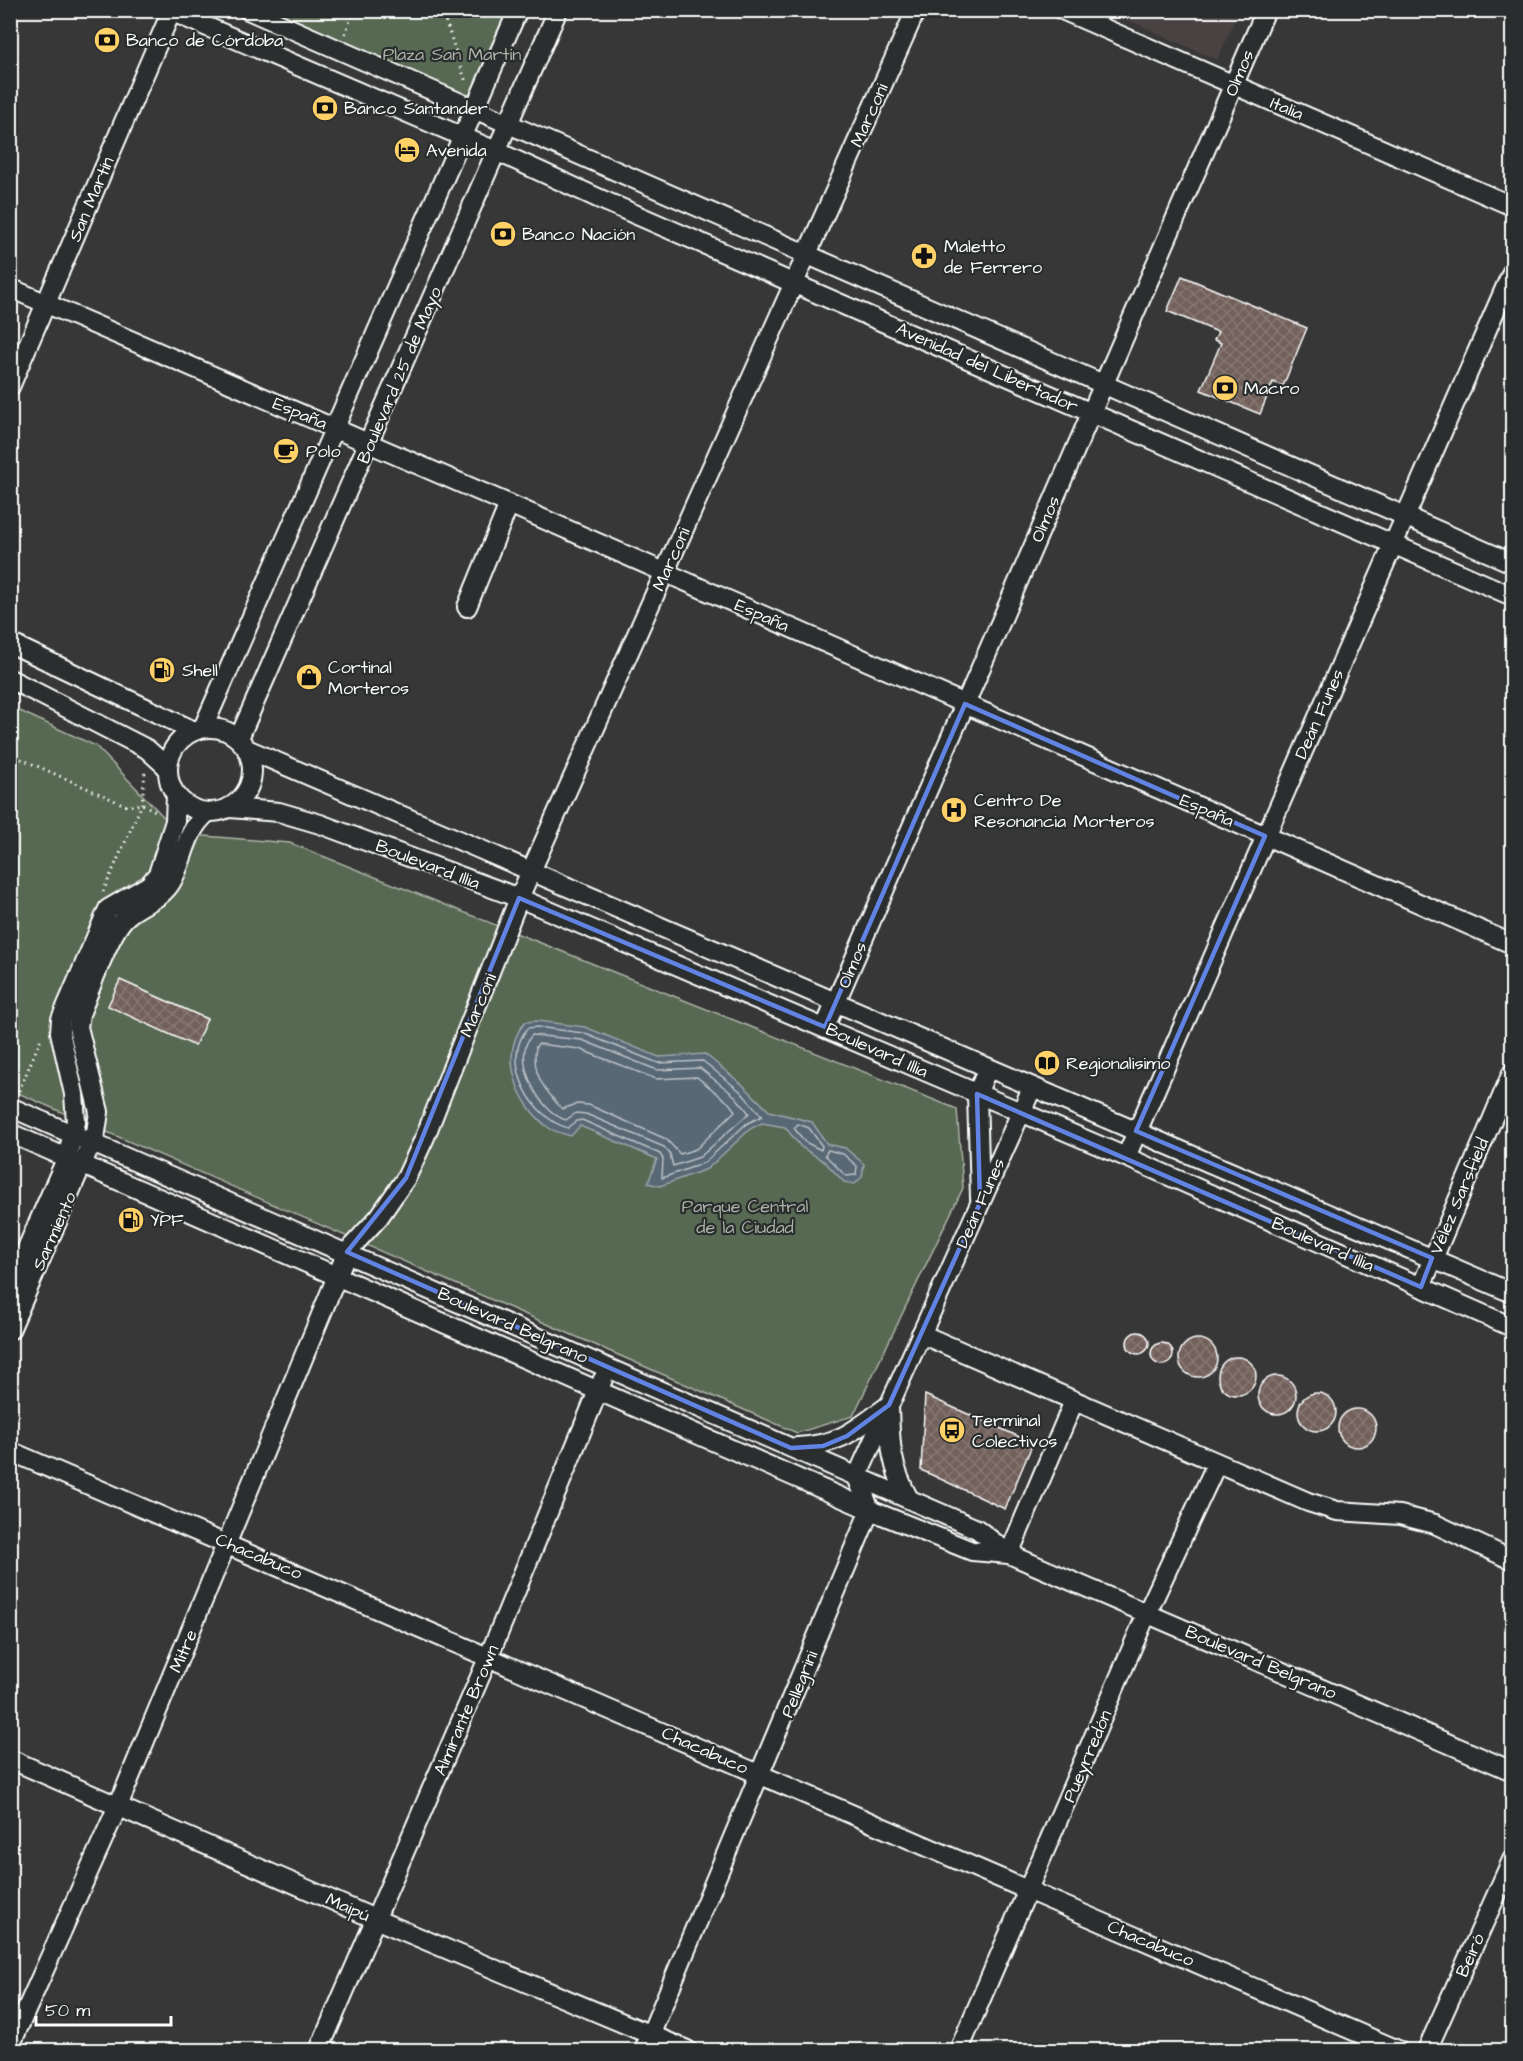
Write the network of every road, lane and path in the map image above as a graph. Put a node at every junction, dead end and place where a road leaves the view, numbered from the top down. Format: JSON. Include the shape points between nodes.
{"nodes":[{"id":1,"x":248,"y":10,"type":"edge"},
{"id":2,"x":354,"y":10,"type":"edge"},
{"id":3,"x":442,"y":10,"type":"edge"},
{"id":4,"x":518,"y":10,"type":"edge"},
{"id":5,"x":558,"y":10,"type":"edge"},
{"id":6,"x":916,"y":10,"type":"edge"},
{"id":7,"x":1062,"y":10,"type":"edge"},
{"id":8,"x":1266,"y":10,"type":"edge"},
{"id":9,"x":170,"y":11,"type":"edge"},
{"id":10,"x":338,"y":50,"type":"junction"},
{"id":11,"x":1233,"y":85,"type":"junction"},
{"id":12,"x":475,"y":110,"type":"junction"},
{"id":13,"x":508,"y":124,"type":"junction"},
{"id":14,"x":462,"y":139,"type":"junction"},
{"id":15,"x":496,"y":151,"type":"junction"},
{"id":16,"x":1512,"y":206,"type":"edge"},
{"id":17,"x":807,"y":255,"type":"junction"},
{"id":18,"x":1512,"y":272,"type":"edge"},
{"id":19,"x":794,"y":283,"type":"junction"},
{"id":20,"x":10,"y":288,"type":"edge"},
{"id":21,"x":46,"y":304,"type":"junction"},
{"id":22,"x":1104,"y":384,"type":"junction"},
{"id":23,"x":10,"y":387,"type":"edge"},
{"id":24,"x":1091,"y":413,"type":"junction"},
{"id":25,"x":336,"y":428,"type":"junction"},
{"id":26,"x":370,"y":443,"type":"junction"},
{"id":27,"x":509,"y":504,"type":"junction"},
{"id":28,"x":1406,"y":516,"type":"junction"},
{"id":29,"x":1393,"y":544,"type":"junction"},
{"id":30,"x":1512,"y":563,"type":"edge"},
{"id":31,"x":666,"y":572,"type":"junction"},
{"id":32,"x":1512,"y":596,"type":"edge"},
{"id":33,"x":467,"y":607,"type":"dead end"},
{"id":34,"x":10,"y":643,"type":"edge"},
{"id":35,"x":10,"y":679,"type":"edge"},
{"id":36,"x":965,"y":704,"type":"junction"},
{"id":37,"x":199,"y":730,"type":"junction"},
{"id":38,"x":243,"y":744,"type":"junction"},
{"id":39,"x":10,"y":754,"type":"edge"},
{"id":40,"x":168,"y":768,"type":"junction"},
{"id":41,"x":176,"y":795,"type":"junction"},
{"id":42,"x":230,"y":808,"type":"junction"},
{"id":43,"x":207,"y":813,"type":"junction"},
{"id":44,"x":175,"y":821,"type":"junction"},
{"id":45,"x":1265,"y":836,"type":"junction"},
{"id":46,"x":532,"y":873,"type":"junction"},
{"id":47,"x":519,"y":898,"type":"junction"},
{"id":48,"x":1512,"y":944,"type":"edge"},
{"id":49,"x":93,"y":963,"type":"junction"},
{"id":50,"x":836,"y":1002,"type":"junction"},
{"id":51,"x":825,"y":1028,"type":"junction"},
{"id":52,"x":988,"y":1068,"type":"junction"},
{"id":53,"x":1512,"y":1073,"type":"edge"},
{"id":54,"x":1032,"y":1088,"type":"junction"},
{"id":55,"x":977,"y":1094,"type":"junction"},
{"id":56,"x":10,"y":1107,"type":"edge"},
{"id":57,"x":1020,"y":1112,"type":"junction"},
{"id":58,"x":1136,"y":1131,"type":"junction"},
{"id":59,"x":10,"y":1133,"type":"edge"},
{"id":60,"x":74,"y":1134,"type":"junction"},
{"id":61,"x":93,"y":1144,"type":"junction"},
{"id":62,"x":1126,"y":1157,"type":"junction"},
{"id":63,"x":75,"y":1161,"type":"junction"},
{"id":64,"x":980,"y":1203,"type":"junction"},
{"id":65,"x":347,"y":1252,"type":"junction"},
{"id":66,"x":1432,"y":1258,"type":"junction"},
{"id":67,"x":336,"y":1276,"type":"junction"},
{"id":68,"x":10,"y":1287,"type":"edge"},
{"id":69,"x":1421,"y":1287,"type":"junction"},
{"id":70,"x":1512,"y":1293,"type":"edge"},
{"id":71,"x":924,"y":1327,"type":"junction"},
{"id":72,"x":1512,"y":1327,"type":"edge"},
{"id":73,"x":10,"y":1330,"type":"edge"},
{"id":74,"x":608,"y":1367,"type":"junction"},
{"id":75,"x":598,"y":1389,"type":"junction"},
{"id":76,"x":1074,"y":1401,"type":"junction"},
{"id":77,"x":889,"y":1405,"type":"junction"},
{"id":78,"x":791,"y":1448,"type":"junction"},
{"id":79,"x":10,"y":1451,"type":"edge"},
{"id":80,"x":1217,"y":1463,"type":"junction"},
{"id":81,"x":857,"y":1477,"type":"junction"},
{"id":82,"x":909,"y":1499,"type":"junction"},
{"id":83,"x":870,"y":1510,"type":"junction"},
{"id":84,"x":228,"y":1543,"type":"junction"},
{"id":85,"x":1009,"y":1554,"type":"junction"},
{"id":86,"x":1512,"y":1560,"type":"edge"},
{"id":87,"x":1147,"y":1613,"type":"junction"},
{"id":88,"x":489,"y":1656,"type":"junction"},
{"id":89,"x":10,"y":1759,"type":"edge"},
{"id":90,"x":1512,"y":1771,"type":"edge"},
{"id":91,"x":762,"y":1775,"type":"junction"},
{"id":92,"x":118,"y":1806,"type":"junction"},
{"id":93,"x":1512,"y":1860,"type":"edge"},
{"id":94,"x":1030,"y":1891,"type":"junction"},
{"id":95,"x":375,"y":1919,"type":"junction"},
{"id":96,"x":647,"y":2043,"type":"edge"},
{"id":97,"x":10,"y":2046,"type":"edge"},
{"id":98,"x":319,"y":2050,"type":"edge"},
{"id":99,"x":687,"y":2050,"type":"edge"},
{"id":100,"x":959,"y":2050,"type":"edge"},
{"id":101,"x":1398,"y":2050,"type":"edge"},
{"id":102,"x":1427,"y":2050,"type":"edge"}],
"edges":[{"from":1,"to":10,"type":"street","name":"Avenidad del Libertador"},
{"from":2,"to":10,"type":"path"},
{"from":3,"to":12,"type":"path"},
{"from":4,"to":12,"type":"street","name":"Boulevard 25 de Mayo"},
{"from":5,"to":13,"type":"street","name":"Boulevard 25 de Mayo"},
{"from":6,"to":17,"type":"street","name":"Marconi"},
{"from":7,"to":11,"type":"street","name":"Italia"},
{"from":8,"to":11,"type":"street","name":"Olmos"},
{"from":9,"to":14,"type":"street","name":"Avenidad del Libertador"},
{"from":9,"to":21,"type":"street","name":"San Martín"},
{"from":10,"to":12,"type":"street","name":"Avenidad del Libertador"},
{"from":11,"to":16,"type":"street","name":"Italia"},
{"from":11,"to":22,"type":"street","name":"Olmos"},
{"from":12,"to":13,"type":"street","name":"Avenidad del Libertador"},
{"from":12,"to":14,"type":"street","name":"Boulevard 25 de Mayo"},
{"from":13,"to":15,"type":"street","name":"Boulevard 25 de Mayo"},
{"from":13,"to":17,"type":"street","name":"Avenidad del Libertador"},
{"from":14,"to":15,"type":"street","name":"Avenidad del Libertador"},
{"from":14,"to":25,"type":"street","name":"Boulevard 25 de Mayo"},
{"from":15,"to":19,"type":"street","name":"Avenidad del Libertador"},
{"from":15,"to":26,"type":"street","name":"Boulevard 25 de Mayo"},
{"from":17,"to":19,"type":"street","name":"Marconi"},
{"from":17,"to":22,"type":"street","name":"Avenidad del Libertador"},
{"from":18,"to":28,"type":"street","name":"Deán Funes"},
{"from":19,"to":24,"type":"street","name":"Avenidad del Libertador"},
{"from":19,"to":31,"type":"street","name":"Marconi"},
{"from":20,"to":21,"type":"street","name":"España"},
{"from":21,"to":23,"type":"street","name":"San Martín"},
{"from":21,"to":25,"type":"street","name":"España"},
{"from":22,"to":24,"type":"street","name":"Olmos"},
{"from":22,"to":28,"type":"street","name":"Avenidad del Libertador"},
{"from":24,"to":29,"type":"street","name":"Avenidad del Libertador"},
{"from":24,"to":36,"type":"street","name":"Olmos"},
{"from":25,"to":26,"type":"street","name":"España"},
{"from":25,"to":37,"type":"street","name":"Boulevard 25 de Mayo"},
{"from":26,"to":27,"type":"street","name":"España"},
{"from":26,"to":38,"type":"street","name":"Boulevard 25 de Mayo"},
{"from":27,"to":31,"type":"street","name":"España"},
{"from":27,"to":33,"type":"street"},
{"from":28,"to":29,"type":"street","name":"Deán Funes"},
{"from":28,"to":30,"type":"street","name":"Avenidad del Libertador"},
{"from":29,"to":32,"type":"street","name":"Avenidad del Libertador"},
{"from":29,"to":45,"type":"street","name":"Deán Funes"},
{"from":31,"to":36,"type":"street","name":"España"},
{"from":31,"to":46,"type":"street","name":"Marconi"},
{"from":34,"to":37,"type":"street"},
{"from":35,"to":40,"type":"street","via":[[147,749]]},
{"from":36,"to":45,"type":"street","name":"España"},
{"from":36,"to":50,"type":"street","name":"Olmos"},
{"from":37,"to":38,"type":"street","via":[[216,728]]},
{"from":37,"to":40,"type":"street","name":"Boulevard 25 de Mayo","via":[[176,746]]},
{"from":38,"to":42,"type":"street","via":[[252,761],[253,775],[241,799]]},
{"from":38,"to":46,"type":"street","name":"Boulevard Illia"},
{"from":39,"to":44,"type":"path","via":[[127,806],[142,804]]},
{"from":40,"to":41,"type":"street"},
{"from":41,"to":43,"type":"street","via":[[184,804]]},
{"from":41,"to":44,"type":"street"},
{"from":42,"to":43,"type":"street"},
{"from":42,"to":47,"type":"street","name":"Boulevard Illia","via":[[279,813],[320,824]]},
{"from":43,"to":49,"type":"street","via":[[189,833],[163,894],[126,917]]},
{"from":44,"to":49,"type":"street","via":[[158,874],[150,885],[108,909]]},
{"from":45,"to":48,"type":"street","name":"España"},
{"from":45,"to":58,"type":"street","name":"Deán Funes"},
{"from":46,"to":47,"type":"street","name":"Marconi"},
{"from":46,"to":50,"type":"street","name":"Boulevard Illia"},
{"from":47,"to":51,"type":"street","name":"Boulevard Illia"},
{"from":47,"to":65,"type":"street","name":"Marconi","via":[[406,1178],[379,1217]]},
{"from":49,"to":60,"type":"street","via":[[61,1019],[60,1032],[74,1094]]},
{"from":49,"to":61,"type":"street","via":[[78,1027],[99,1112]]},
{"from":50,"to":51,"type":"street","name":"Olmos"},
{"from":50,"to":52,"type":"street","name":"Boulevard Illia"},
{"from":51,"to":55,"type":"street","name":"Boulevard Illia"},
{"from":52,"to":54,"type":"street","name":"Boulevard Illia"},
{"from":52,"to":55,"type":"street"},
{"from":53,"to":66,"type":"street","name":"Vélez Sarsfield"},
{"from":54,"to":57,"type":"street","name":"Deán Funes"},
{"from":54,"to":58,"type":"street","name":"Boulevard Illia"},
{"from":55,"to":57,"type":"street","name":"Boulevard Illia"},
{"from":55,"to":64,"type":"street"},
{"from":56,"to":60,"type":"street","name":"Boulevard Belgrano"},
{"from":57,"to":62,"type":"street","name":"Boulevard Illia"},
{"from":57,"to":64,"type":"street","name":"Deán Funes"},
{"from":58,"to":62,"type":"street","name":"Deán Funes"},
{"from":58,"to":66,"type":"street","name":"Boulevard Illia"},
{"from":59,"to":63,"type":"street","name":"Boulevard Belgrano"},
{"from":60,"to":61,"type":"street","name":"Boulevard Belgrano"},
{"from":60,"to":63,"type":"street"},
{"from":61,"to":63,"type":"street"},
{"from":61,"to":65,"type":"street","name":"Boulevard Belgrano"},
{"from":62,"to":69,"type":"street","name":"Boulevard Illia"},
{"from":63,"to":67,"type":"street","name":"Boulevard Belgrano"},
{"from":63,"to":68,"type":"street","name":"Sarmiento"},
{"from":63,"to":73,"type":"street","name":"Sarmiento"},
{"from":64,"to":71,"type":"street","name":"Deán Funes"},
{"from":65,"to":67,"type":"street","name":"Mitre"},
{"from":65,"to":74,"type":"street","name":"Boulevard Belgrano"},
{"from":66,"to":69,"type":"street","name":"Vélez Sarsfield"},
{"from":66,"to":70,"type":"street","name":"Boulevard Illia"},
{"from":67,"to":75,"type":"street","name":"Boulevard Belgrano"},
{"from":67,"to":84,"type":"street","name":"Mitre"},
{"from":69,"to":72,"type":"street","name":"Boulevard Illia"},
{"from":71,"to":76,"type":"street"},
{"from":71,"to":77,"type":"street"},
{"from":74,"to":75,"type":"street","name":"Almirante Brown"},
{"from":74,"to":78,"type":"street","name":"Boulevard Belgrano"},
{"from":75,"to":83,"type":"street","name":"Boulevard Belgrano"},
{"from":75,"to":88,"type":"street","name":"Almirante Brown"},
{"from":76,"to":80,"type":"street"},
{"from":76,"to":85,"type":"street"},
{"from":77,"to":78,"type":"street","via":[[847,1436],[823,1446]]},
{"from":77,"to":81,"type":"street"},
{"from":77,"to":82,"type":"street","via":[[895,1474]]},
{"from":78,"to":81,"type":"street","name":"Boulevard Belgrano"},
{"from":79,"to":84,"type":"street","name":"Chacabuco"},
{"from":80,"to":86,"type":"street","via":[[1337,1511],[1400,1515],[1435,1524]]},
{"from":80,"to":87,"type":"street","name":"Pueyrredón"},
{"from":81,"to":82,"type":"street","name":"Boulevard Belgrano"},
{"from":81,"to":83,"type":"street"},
{"from":82,"to":85,"type":"street","name":"Boulevard Belgrano","via":[[977,1529]]},
{"from":83,"to":85,"type":"street","name":"Boulevard Belgrano","via":[[972,1551]]},
{"from":83,"to":91,"type":"street","name":"Pellegrini"},
{"from":84,"to":88,"type":"street","name":"Chacabuco"},
{"from":84,"to":92,"type":"street","name":"Mitre"},
{"from":85,"to":87,"type":"street","name":"Boulevard Belgrano"},
{"from":87,"to":90,"type":"street","name":"Boulevard Belgrano"},
{"from":87,"to":94,"type":"street","name":"Pueyrredón"},
{"from":88,"to":91,"type":"street","name":"Chacabuco"},
{"from":88,"to":95,"type":"street","name":"Almirante Brown"},
{"from":89,"to":92,"type":"street","name":"Maipú"},
{"from":91,"to":94,"type":"street","name":"Chacabuco"},
{"from":91,"to":96,"type":"street","name":"Pellegrini"},
{"from":92,"to":95,"type":"street","name":"Maipú"},
{"from":92,"to":97,"type":"street","name":"Mitre"},
{"from":93,"to":102,"type":"street","name":"Beiró"},
{"from":94,"to":100,"type":"street","name":"Pueyrredón"},
{"from":94,"to":101,"type":"street","name":"Chacabuco"},
{"from":95,"to":96,"type":"street","name":"Maipú"},
{"from":95,"to":98,"type":"street","name":"Almirante Brown"},
{"from":96,"to":99,"type":"street","name":"Maipú"}]}
